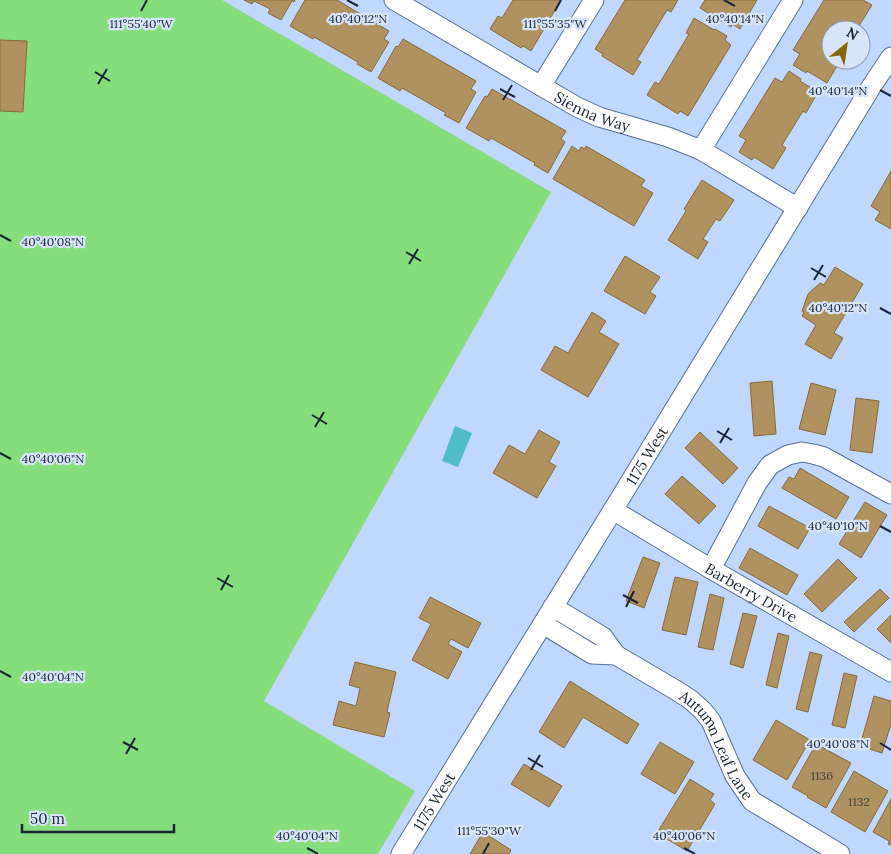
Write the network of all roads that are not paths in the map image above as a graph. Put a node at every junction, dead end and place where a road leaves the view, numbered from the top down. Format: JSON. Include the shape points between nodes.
{"nodes":[{"id":1,"x":394,"y":0,"type":"edge"},
{"id":2,"x":594,"y":0,"type":"edge"},
{"id":3,"x":793,"y":0,"type":"edge"},
{"id":4,"x":891,"y":57,"type":"edge"},
{"id":5,"x":541,"y":86,"type":"junction"},
{"id":6,"x":701,"y":150,"type":"junction"},
{"id":7,"x":798,"y":208,"type":"junction"},
{"id":8,"x":891,"y":494,"type":"edge"},
{"id":9,"x":613,"y":510,"type":"junction"},
{"id":10,"x":711,"y":569,"type":"junction"},
{"id":11,"x":553,"y":607,"type":"junction"},
{"id":12,"x":543,"y":624,"type":"junction"},
{"id":13,"x":616,"y":655,"type":"junction"},
{"id":14,"x":891,"y":672,"type":"edge"},
{"id":15,"x":401,"y":854,"type":"edge"},
{"id":16,"x":840,"y":854,"type":"edge"}],
"edges":[{"from":1,"to":5,"type":"street","name":"Sienna Way"},
{"from":2,"to":5,"type":"street"},
{"from":3,"to":6,"type":"street"},
{"from":4,"to":7,"type":"street","name":"1175 West"},
{"from":5,"to":6,"type":"street","name":"Sienna Way","via":[[599,117]]},
{"from":6,"to":7,"type":"street","name":"Sienna Way"},
{"from":7,"to":9,"type":"street","name":"1175 West"},
{"from":8,"to":10,"type":"street","via":[[824,458],[802,452],[788,455],[770,465],[757,483]]},
{"from":9,"to":10,"type":"street","name":"Barberry Drive"},
{"from":9,"to":11,"type":"street","name":"1175 West"},
{"from":10,"to":14,"type":"street","name":"Barberry Drive"},
{"from":11,"to":12,"type":"street","name":"1175 West"},
{"from":11,"to":13,"type":"street","name":"Autumn Leaf Lane","via":[[602,637]]},
{"from":12,"to":13,"type":"street","name":"Autumn Leaf Lane","via":[[592,654]]},
{"from":12,"to":15,"type":"street","name":"1175 West"},
{"from":13,"to":16,"type":"street","name":"Autumn Leaf Lane","via":[[703,710],[717,732],[735,776],[752,801]]}]}
